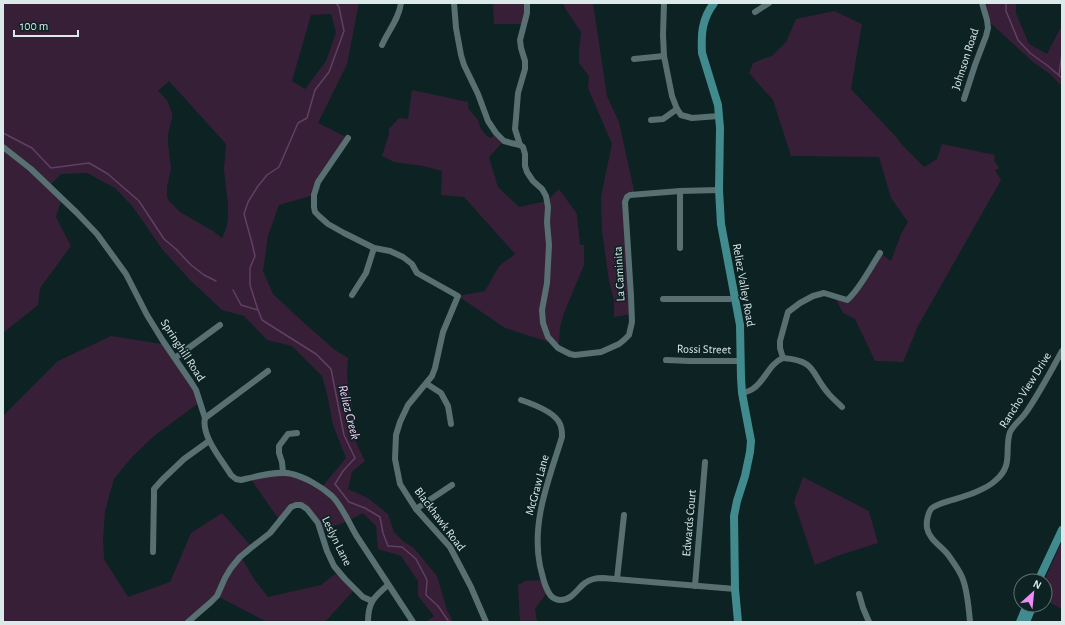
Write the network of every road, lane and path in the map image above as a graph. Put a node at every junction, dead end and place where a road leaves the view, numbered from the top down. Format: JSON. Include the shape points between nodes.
{"nodes":[{"id":1,"x":401,"y":3,"type":"edge"},
{"id":2,"x":454,"y":3,"type":"edge"},
{"id":3,"x":527,"y":3,"type":"edge"},
{"id":4,"x":664,"y":3,"type":"edge"},
{"id":5,"x":714,"y":3,"type":"edge"},
{"id":6,"x":769,"y":3,"type":"edge"},
{"id":7,"x":982,"y":3,"type":"edge"},
{"id":8,"x":755,"y":12,"type":"dead end"},
{"id":9,"x":382,"y":45,"type":"dead end"},
{"id":10,"x":664,"y":56,"type":"junction"},
{"id":11,"x":634,"y":59,"type":"dead end"},
{"id":12,"x":964,"y":98,"type":"dead end"},
{"id":13,"x":677,"y":109,"type":"junction"},
{"id":14,"x":719,"y":116,"type":"junction"},
{"id":15,"x":651,"y":120,"type":"dead end"},
{"id":16,"x":348,"y":138,"type":"dead end"},
{"id":17,"x":520,"y":145,"type":"junction"},
{"id":18,"x":3,"y":147,"type":"edge"},
{"id":19,"x":719,"y":190,"type":"junction"},
{"id":20,"x":680,"y":192,"type":"junction"},
{"id":21,"x":374,"y":248,"type":"junction"},
{"id":22,"x":680,"y":248,"type":"dead end"},
{"id":23,"x":880,"y":253,"type":"dead end"},
{"id":24,"x":352,"y":295,"type":"dead end"},
{"id":25,"x":736,"y":297,"type":"junction"},
{"id":26,"x":663,"y":299,"type":"dead end"},
{"id":27,"x":220,"y":325,"type":"dead end"},
{"id":28,"x":1062,"y":350,"type":"edge"},
{"id":29,"x":175,"y":358,"type":"junction"},
{"id":30,"x":783,"y":358,"type":"junction"},
{"id":31,"x":666,"y":360,"type":"dead end"},
{"id":32,"x":741,"y":361,"type":"junction"},
{"id":33,"x":268,"y":371,"type":"dead end"},
{"id":34,"x":426,"y":384,"type":"junction"},
{"id":35,"x":742,"y":393,"type":"junction"},
{"id":36,"x":521,"y":400,"type":"dead end"},
{"id":37,"x":842,"y":407,"type":"dead end"},
{"id":38,"x":204,"y":418,"type":"junction"},
{"id":39,"x":451,"y":424,"type":"dead end"},
{"id":40,"x":297,"y":433,"type":"dead end"},
{"id":41,"x":209,"y":440,"type":"junction"},
{"id":42,"x":705,"y":462,"type":"dead end"},
{"id":43,"x":283,"y":472,"type":"junction"},
{"id":44,"x":452,"y":484,"type":"dead end"},
{"id":45,"x":416,"y":509,"type":"junction"},
{"id":46,"x":624,"y":515,"type":"dead end"},
{"id":47,"x":1062,"y":530,"type":"edge"},
{"id":48,"x":1062,"y":541,"type":"edge"},
{"id":49,"x":153,"y":552,"type":"dead end"},
{"id":50,"x":1042,"y":573,"type":"edge"},
{"id":51,"x":1048,"y":573,"type":"edge"},
{"id":52,"x":618,"y":579,"type":"junction"},
{"id":53,"x":388,"y":585,"type":"junction"},
{"id":54,"x":694,"y":586,"type":"junction"},
{"id":55,"x":735,"y":589,"type":"junction"},
{"id":56,"x":859,"y":594,"type":"dead end"},
{"id":57,"x":372,"y":601,"type":"junction"},
{"id":58,"x":968,"y":621,"type":"edge"},
{"id":59,"x":188,"y":622,"type":"edge"},
{"id":60,"x":368,"y":622,"type":"edge"},
{"id":61,"x":413,"y":622,"type":"edge"},
{"id":62,"x":486,"y":622,"type":"edge"},
{"id":63,"x":738,"y":622,"type":"edge"},
{"id":64,"x":869,"y":622,"type":"edge"}],
"edges":[{"from":1,"to":9,"type":"street","via":[[400,11]]},
{"from":2,"to":17,"type":"street","via":[[456,28],[464,65],[488,121],[504,141]]},
{"from":3,"to":17,"type":"street","via":[[520,40],[526,69],[518,93],[515,128]]},
{"from":4,"to":10,"type":"street"},
{"from":5,"to":14,"type":"main road","name":"Reliez Valley Road","via":[[708,11],[701,34],[702,53]]},
{"from":6,"to":8,"type":"street"},
{"from":7,"to":12,"type":"street","name":"Johnson Road","via":[[988,28]]},
{"from":10,"to":11,"type":"street"},
{"from":10,"to":13,"type":"street"},
{"from":13,"to":14,"type":"street","via":[[681,115],[692,118]]},
{"from":13,"to":15,"type":"street","via":[[663,119]]},
{"from":14,"to":19,"type":"main road","name":"Reliez Valley Road"},
{"from":16,"to":21,"type":"street","via":[[318,182],[314,195],[315,212],[328,224]]},
{"from":17,"to":20,"type":"street","name":"La Caminita","via":[[525,154],[527,172],[542,189],[548,207],[548,269],[542,310],[543,323],[548,337],[558,348],[570,354],[601,352],[629,335],[632,322],[625,202],[627,197]]},
{"from":18,"to":29,"type":"street","name":"Springhill Road","via":[[31,169],[97,234],[126,274],[147,315]]},
{"from":19,"to":20,"type":"street","name":"La Caminita"},
{"from":19,"to":25,"type":"main road","name":"Reliez Valley Road","via":[[721,224]]},
{"from":20,"to":22,"type":"street"},
{"from":21,"to":24,"type":"street","via":[[366,273]]},
{"from":21,"to":34,"type":"street","name":"Blackhawk Road","via":[[403,257],[412,264],[417,273],[458,296],[443,332],[434,372]]},
{"from":23,"to":30,"type":"street","via":[[847,300],[824,293],[813,296],[788,312],[780,341]]},
{"from":25,"to":26,"type":"street"},
{"from":25,"to":32,"type":"main road","name":"Reliez Valley Road"},
{"from":27,"to":29,"type":"street"},
{"from":28,"to":58,"type":"street","name":"Rancho View Drive","via":[[1026,414],[1010,432],[1008,460],[997,480],[980,490],[936,506],[930,511],[927,523],[929,534],[948,555],[963,579]]},
{"from":29,"to":38,"type":"street","name":"Springhill Road","via":[[196,390]]},
{"from":30,"to":35,"type":"street","via":[[776,362],[758,385]]},
{"from":30,"to":37,"type":"street","via":[[806,363]]},
{"from":31,"to":32,"type":"street","name":"Rossi Street"},
{"from":32,"to":35,"type":"main road","name":"Reliez Valley Road"},
{"from":33,"to":38,"type":"street"},
{"from":34,"to":39,"type":"street","via":[[441,393],[448,406]]},
{"from":34,"to":45,"type":"street","name":"Blackhawk Road","via":[[408,405],[396,435],[395,459],[400,484]]},
{"from":35,"to":55,"type":"main road","name":"Reliez Valley Road","via":[[751,441],[734,516]]},
{"from":36,"to":52,"type":"street","name":"McGraw Lane","via":[[552,415],[562,429],[537,530],[538,554],[543,580],[549,594],[554,599],[562,600],[573,596],[592,579]]},
{"from":38,"to":41,"type":"street","name":"Springhill Road"},
{"from":40,"to":43,"type":"street","via":[[288,434],[279,446]]},
{"from":41,"to":43,"type":"street","name":"Springhill Road","via":[[236,478],[241,480]]},
{"from":41,"to":49,"type":"street","via":[[154,489]]},
{"from":42,"to":54,"type":"street","name":"Edwards Court"},
{"from":43,"to":53,"type":"street","name":"Springhill Road","via":[[292,473],[321,488],[337,502]]},
{"from":44,"to":45,"type":"street"},
{"from":45,"to":62,"type":"street","name":"Blackhawk Road","via":[[450,547]]},
{"from":46,"to":52,"type":"street"},
{"from":47,"to":50,"type":"main road"},
{"from":48,"to":51,"type":"main road"},
{"from":52,"to":54,"type":"street","name":"McGraw Lane"},
{"from":53,"to":57,"type":"street"},
{"from":53,"to":61,"type":"street","name":"Springhill Road"},
{"from":54,"to":55,"type":"street","name":"McGraw Lane"},
{"from":55,"to":63,"type":"main road","name":"Reliez Valley Road"},
{"from":56,"to":64,"type":"street"},
{"from":57,"to":59,"type":"street","name":"Leslyn Lane","via":[[355,589],[334,566],[318,523],[307,509],[296,505],[291,507],[270,533],[240,557],[225,578],[217,596]]},
{"from":57,"to":60,"type":"street"}]}
